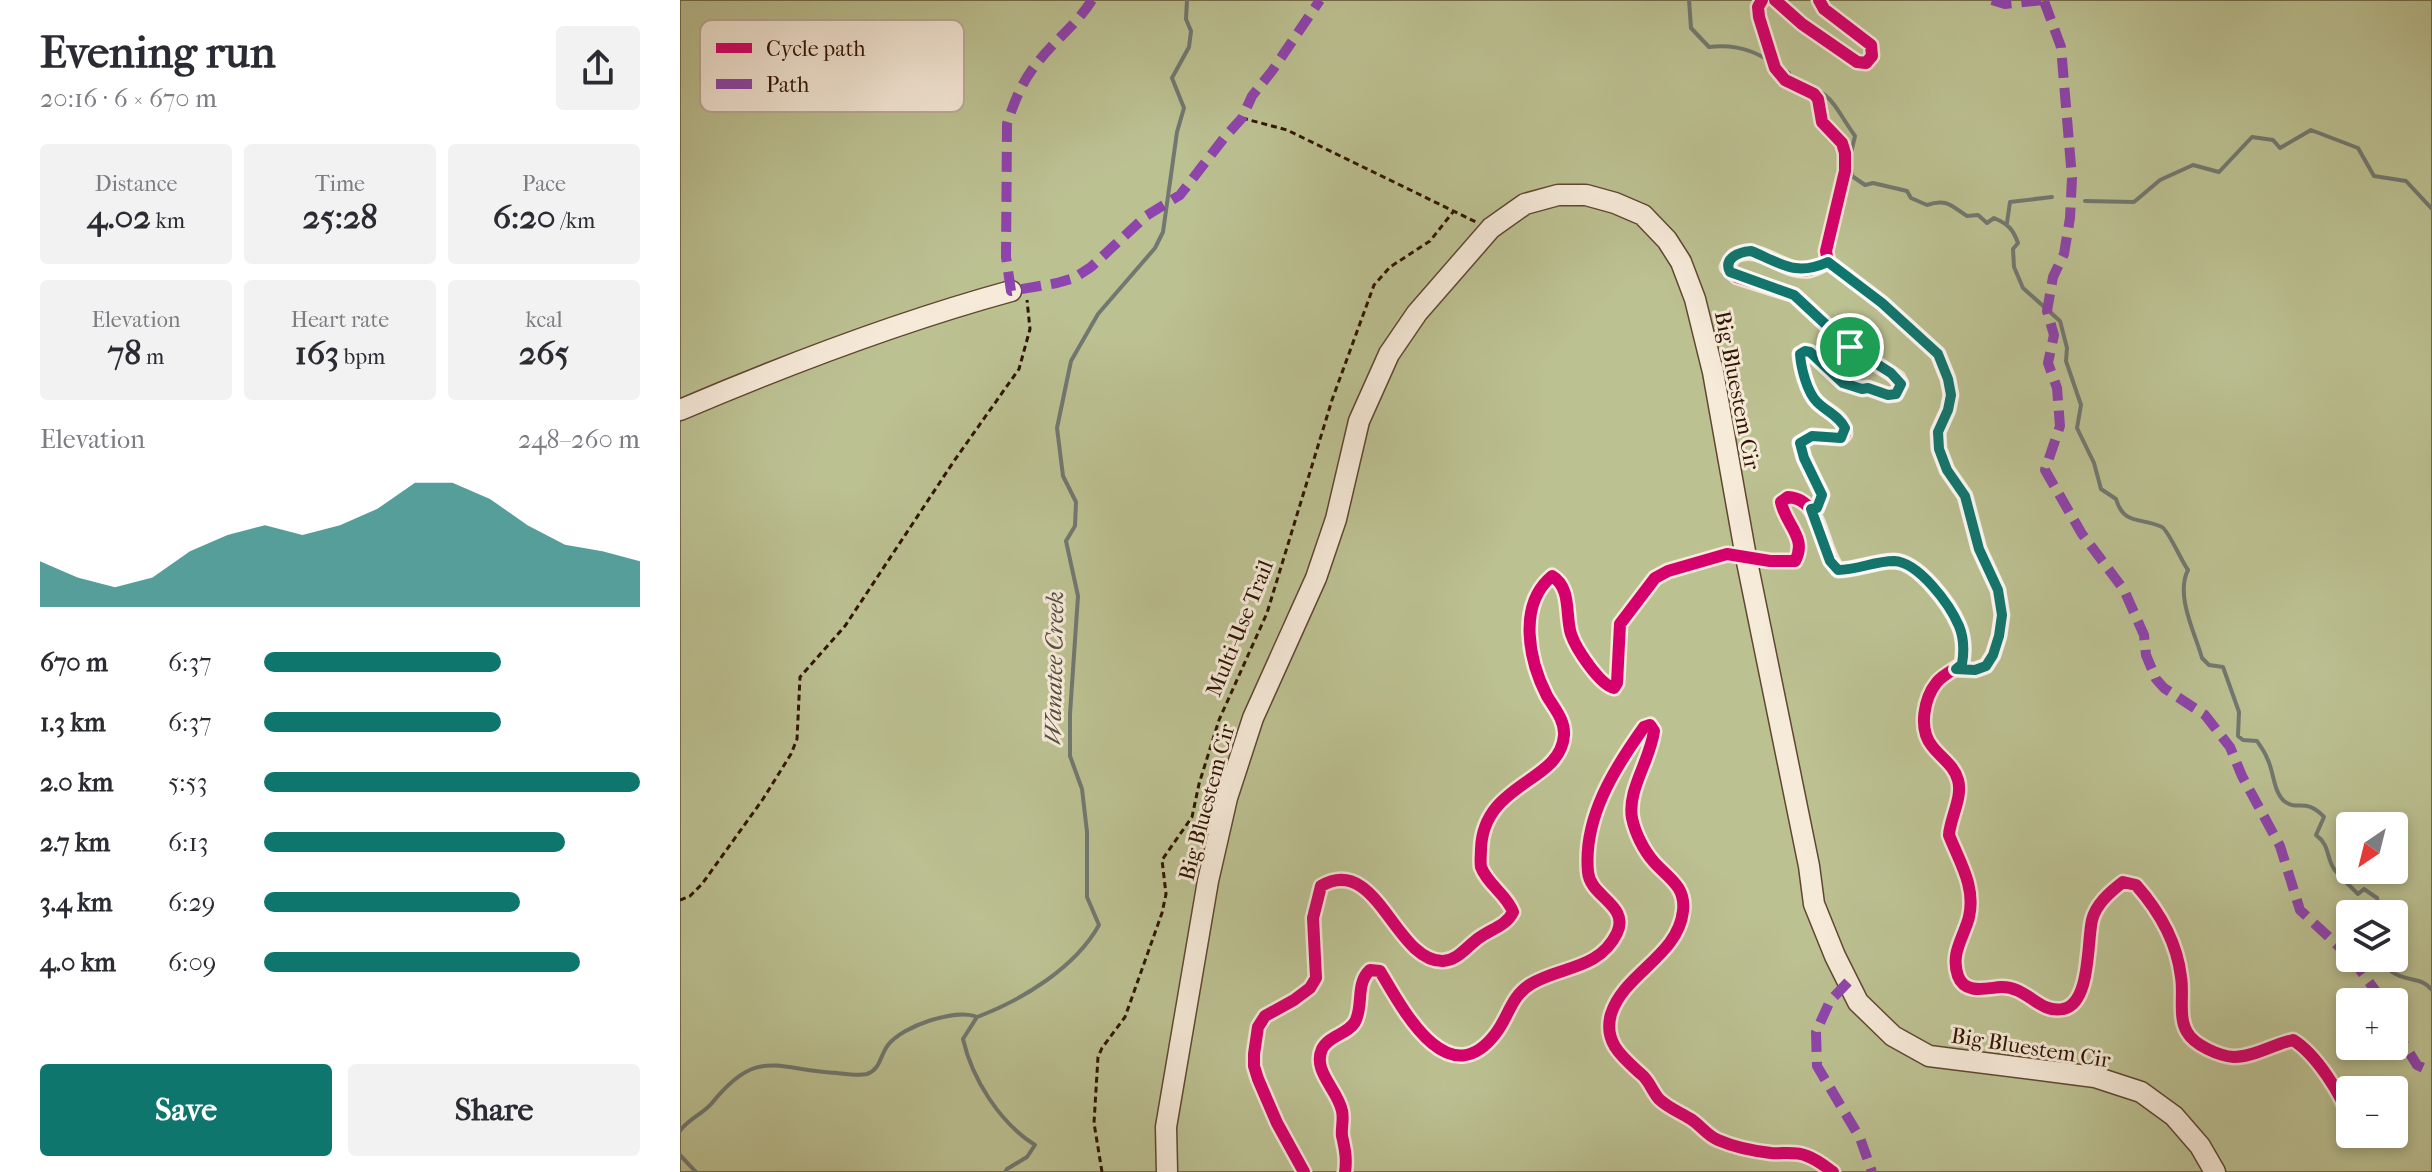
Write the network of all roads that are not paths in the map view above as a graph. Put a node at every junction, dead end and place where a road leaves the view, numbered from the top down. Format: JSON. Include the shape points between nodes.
{"nodes":[{"id":1,"x":1018,"y":289,"type":"road end"},
{"id":2,"x":680,"y":410,"type":"edge"},
{"id":3,"x":1167,"y":1172,"type":"edge"},
{"id":4,"x":2215,"y":1172,"type":"edge"}],
"edges":[{"from":1,"to":2,"type":"lane","via":[[922,317]]},
{"from":3,"to":4,"type":"lane","name":"Big Bluestem Cir","via":[[1166,1127],[1227,798],[1253,718],[1316,578],[1359,421],[1389,354],[1417,313],[1491,228],[1525,204],[1558,195],[1586,195],[1643,215],[1681,262],[1695,299],[1814,904],[1858,1002],[1893,1036],[1929,1056],[2095,1077],[2141,1092],[2174,1116]]}]}
